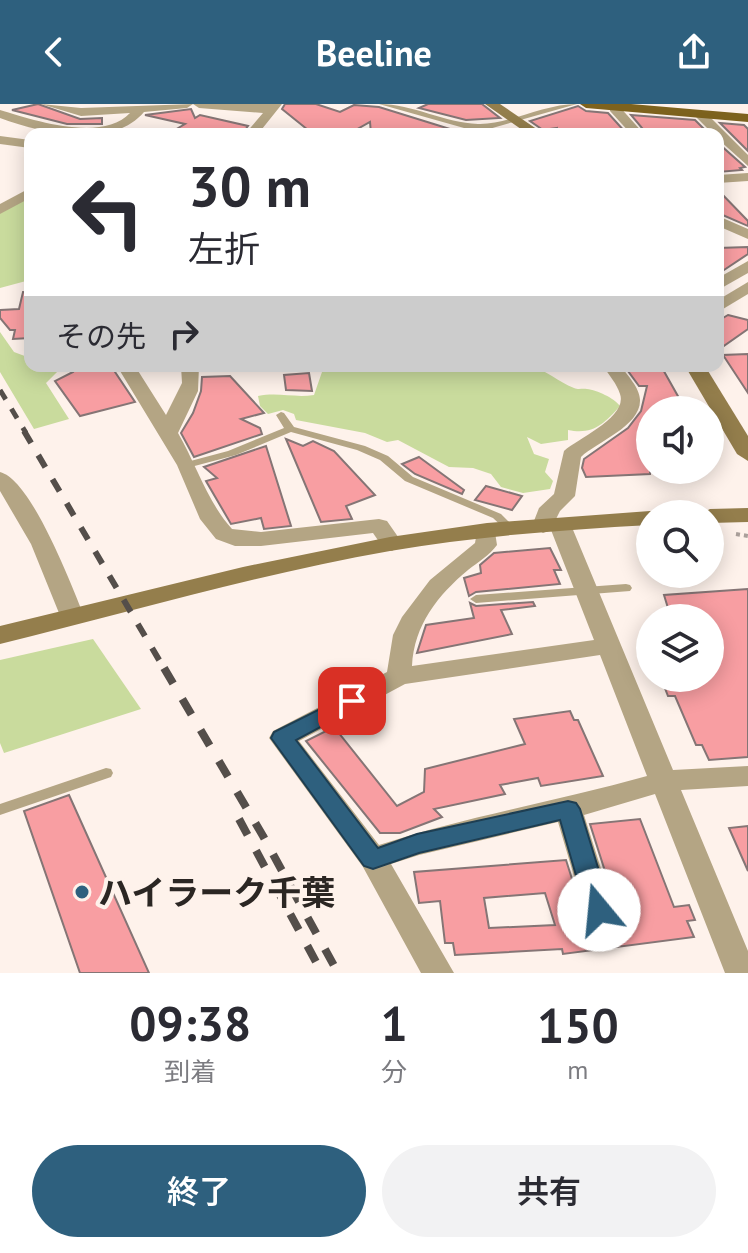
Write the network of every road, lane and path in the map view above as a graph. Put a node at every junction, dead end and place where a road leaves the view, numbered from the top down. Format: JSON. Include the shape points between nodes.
{"nodes":[{"id":1,"x":47,"y":104,"type":"edge"},
{"id":2,"x":187,"y":104,"type":"edge"},
{"id":3,"x":199,"y":104,"type":"edge"},
{"id":4,"x":208,"y":104,"type":"edge"},
{"id":5,"x":385,"y":104,"type":"edge"},
{"id":6,"x":491,"y":104,"type":"edge"},
{"id":7,"x":571,"y":104,"type":"edge"},
{"id":8,"x":586,"y":104,"type":"edge"},
{"id":9,"x":146,"y":107,"type":"edge"},
{"id":10,"x":272,"y":107,"type":"edge"},
{"id":11,"x":614,"y":108,"type":"junction"},
{"id":12,"x":0,"y":114,"type":"edge"},
{"id":13,"x":700,"y":114,"type":"junction"},
{"id":14,"x":748,"y":118,"type":"edge"},
{"id":15,"x":517,"y":119,"type":"junction"},
{"id":16,"x":46,"y":128,"type":"edge"},
{"id":17,"x":113,"y":128,"type":"edge"},
{"id":18,"x":259,"y":128,"type":"edge"},
{"id":19,"x":464,"y":128,"type":"edge"},
{"id":20,"x":485,"y":128,"type":"edge"},
{"id":21,"x":529,"y":128,"type":"edge"},
{"id":22,"x":632,"y":128,"type":"edge"},
{"id":23,"x":714,"y":128,"type":"edge"},
{"id":24,"x":724,"y":138,"type":"edge"},
{"id":25,"x":0,"y":140,"type":"edge"},
{"id":26,"x":24,"y":143,"type":"edge"},
{"id":27,"x":748,"y":162,"type":"edge"},
{"id":28,"x":748,"y":177,"type":"edge"},
{"id":29,"x":724,"y":179,"type":"edge"},
{"id":30,"x":24,"y":196,"type":"edge"},
{"id":31,"x":0,"y":210,"type":"edge"},
{"id":32,"x":724,"y":223,"type":"edge"},
{"id":33,"x":748,"y":235,"type":"edge"},
{"id":34,"x":748,"y":266,"type":"edge"},
{"id":35,"x":724,"y":281,"type":"edge"},
{"id":36,"x":724,"y":286,"type":"edge"},
{"id":37,"x":746,"y":291,"type":"edge"},
{"id":38,"x":724,"y":304,"type":"edge"},
{"id":39,"x":130,"y":372,"type":"edge"},
{"id":40,"x":192,"y":372,"type":"edge"},
{"id":41,"x":616,"y":372,"type":"edge"},
{"id":42,"x":699,"y":372,"type":"edge"},
{"id":43,"x":281,"y":415,"type":"dead end"},
{"id":44,"x":290,"y":429,"type":"junction"},
{"id":45,"x":741,"y":432,"type":"edge"},
{"id":46,"x":168,"y":433,"type":"junction"},
{"id":47,"x":748,"y":454,"type":"edge"},
{"id":48,"x":187,"y":465,"type":"junction"},
{"id":49,"x":0,"y":478,"type":"edge"},
{"id":50,"x":748,"y":515,"type":"edge"},
{"id":51,"x":724,"y":516,"type":"edge"},
{"id":52,"x":636,"y":519,"type":"edge"},
{"id":53,"x":551,"y":525,"type":"junction"},
{"id":54,"x":499,"y":530,"type":"junction"},
{"id":55,"x":392,"y":544,"type":"junction"},
{"id":56,"x":626,"y":588,"type":"dead end"},
{"id":57,"x":587,"y":590,"type":"junction"},
{"id":58,"x":476,"y":599,"type":"dead end"},
{"id":59,"x":73,"y":618,"type":"junction"},
{"id":60,"x":0,"y":635,"type":"edge"},
{"id":61,"x":610,"y":646,"type":"junction"},
{"id":62,"x":399,"y":676,"type":"junction"},
{"id":63,"x":106,"y":773,"type":"dead end"},
{"id":64,"x":748,"y":776,"type":"edge"},
{"id":65,"x":664,"y":781,"type":"junction"},
{"id":66,"x":568,"y":809,"type":"junction"},
{"id":67,"x":0,"y":810,"type":"edge"},
{"id":68,"x":373,"y":859,"type":"junction"},
{"id":69,"x":599,"y":910,"type":"dead end"},
{"id":70,"x":438,"y":973,"type":"edge"},
{"id":71,"x":741,"y":973,"type":"edge"}],
"edges":[{"from":1,"to":9,"type":"street","via":[[73,112]]},
{"from":2,"to":9,"type":"street"},
{"from":3,"to":4,"type":"street"},
{"from":4,"to":10,"type":"street"},
{"from":5,"to":19,"type":"street"},
{"from":6,"to":15,"type":"street"},
{"from":7,"to":15,"type":"street"},
{"from":8,"to":11,"type":"main road"},
{"from":9,"to":17,"type":"street","via":[[129,123]]},
{"from":10,"to":18,"type":"street"},
{"from":11,"to":13,"type":"main road"},
{"from":11,"to":22,"type":"street"},
{"from":12,"to":16,"type":"street"},
{"from":13,"to":14,"type":"main road"},
{"from":13,"to":23,"type":"street"},
{"from":15,"to":20,"type":"street"},
{"from":15,"to":21,"type":"street"},
{"from":24,"to":27,"type":"street"},
{"from":25,"to":26,"type":"street"},
{"from":28,"to":29,"type":"street"},
{"from":30,"to":31,"type":"street"},
{"from":32,"to":33,"type":"street"},
{"from":34,"to":35,"type":"street"},
{"from":36,"to":37,"type":"street"},
{"from":37,"to":38,"type":"street"},
{"from":39,"to":46,"type":"street"},
{"from":40,"to":46,"type":"street","via":[[190,391]]},
{"from":41,"to":53,"type":"street","via":[[630,404],[620,421],[571,455],[564,496],[550,508]]},
{"from":42,"to":45,"type":"street"},
{"from":43,"to":44,"type":"lane"},
{"from":44,"to":48,"type":"lane"},
{"from":44,"to":54,"type":"lane","via":[[384,458],[409,479],[497,516]]},
{"from":45,"to":47,"type":"street"},
{"from":46,"to":48,"type":"street"},
{"from":48,"to":55,"type":"street","via":[[211,519],[235,539],[379,526]]},
{"from":49,"to":59,"type":"street","via":[[11,488],[53,567]]},
{"from":50,"to":51,"type":"street"},
{"from":52,"to":53,"type":"street"},
{"from":53,"to":54,"type":"street"},
{"from":53,"to":57,"type":"street"},
{"from":54,"to":55,"type":"street"},
{"from":54,"to":62,"type":"street","via":[[445,574],[406,630]]},
{"from":55,"to":59,"type":"street"},
{"from":56,"to":57,"type":"lane"},
{"from":57,"to":58,"type":"lane"},
{"from":57,"to":61,"type":"street"},
{"from":59,"to":60,"type":"street"},
{"from":61,"to":62,"type":"street"},
{"from":61,"to":65,"type":"street"},
{"from":62,"to":68,"type":"street","via":[[282,738]]},
{"from":63,"to":67,"type":"lane"},
{"from":64,"to":65,"type":"street"},
{"from":65,"to":66,"type":"street"},
{"from":65,"to":71,"type":"street"},
{"from":66,"to":68,"type":"street"},
{"from":66,"to":69,"type":"street"},
{"from":68,"to":70,"type":"street"}]}
